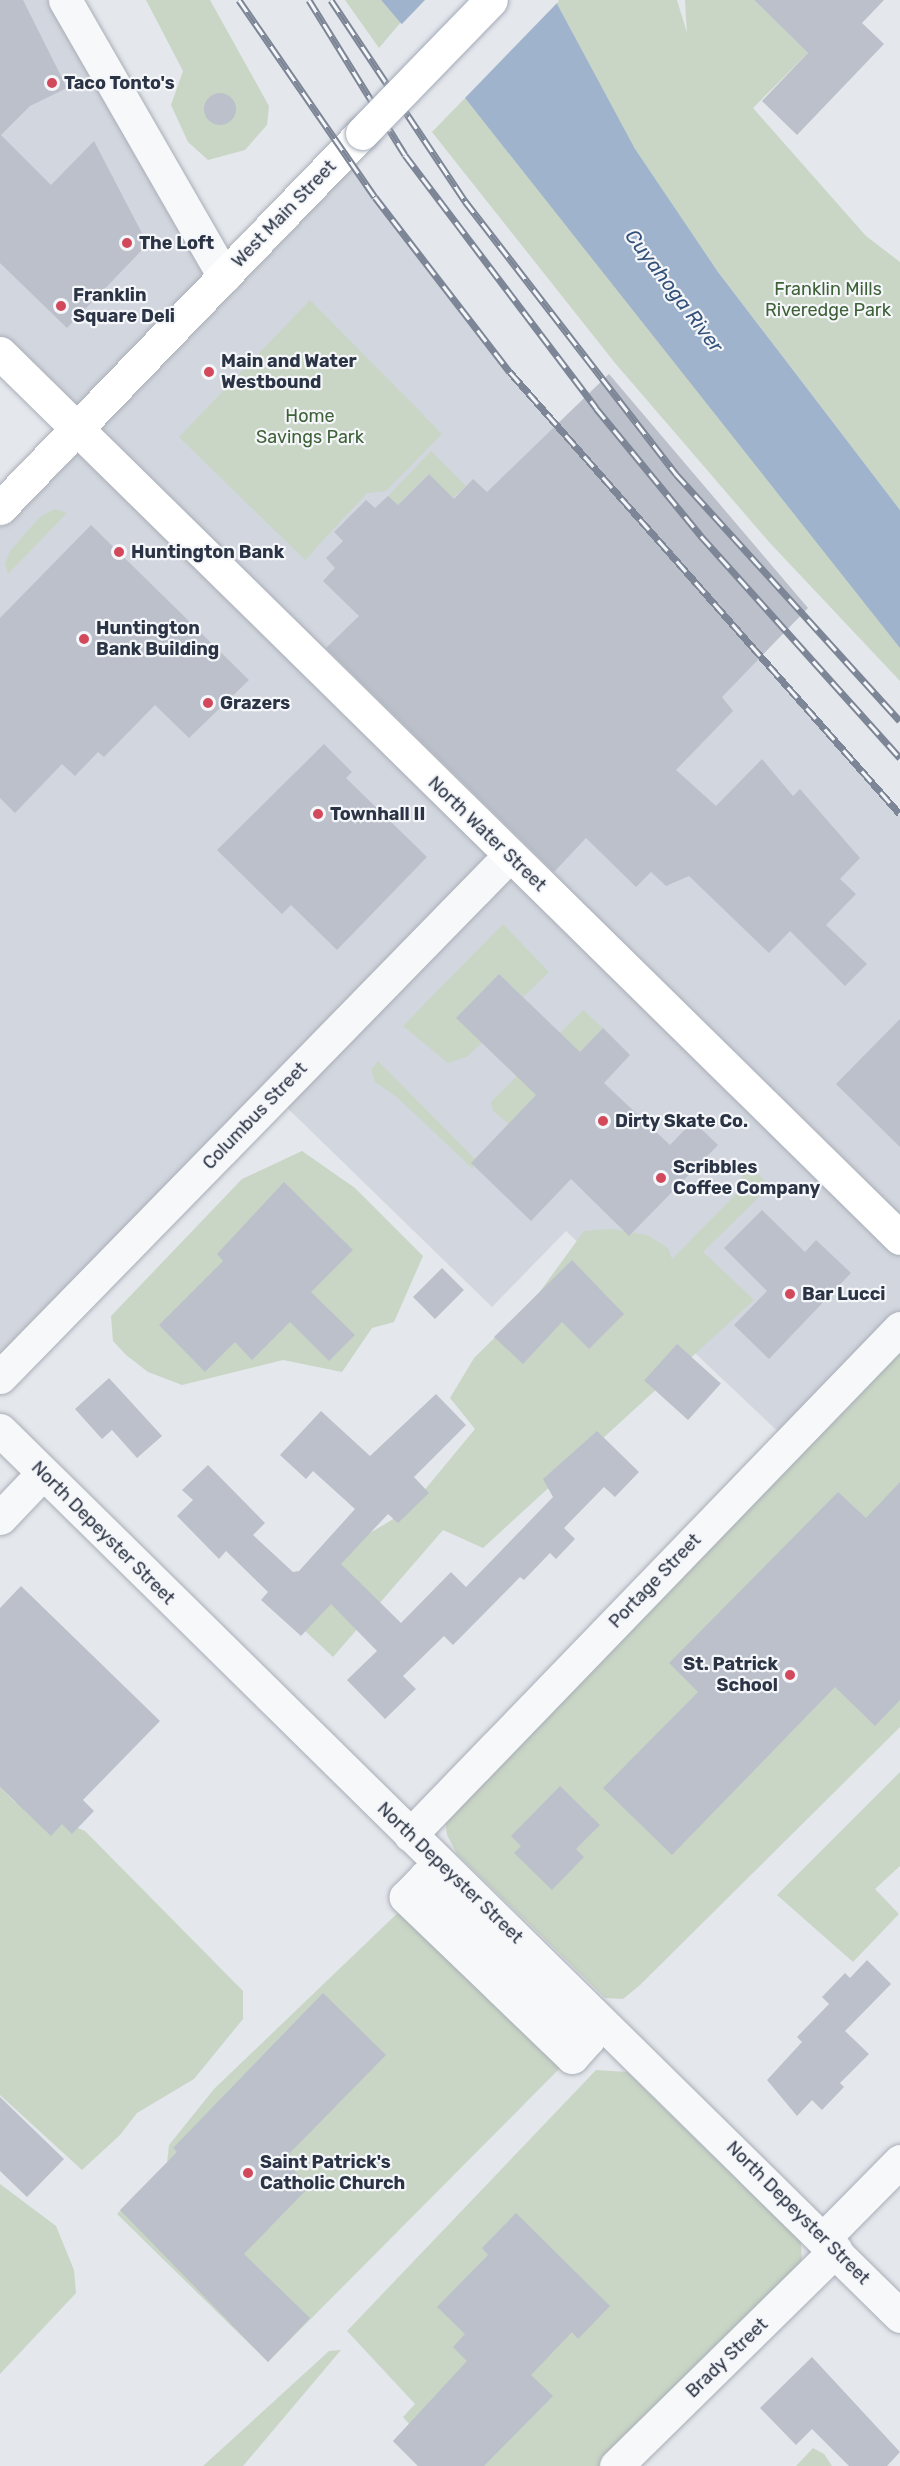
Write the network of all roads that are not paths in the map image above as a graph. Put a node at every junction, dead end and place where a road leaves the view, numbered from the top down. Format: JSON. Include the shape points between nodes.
{"nodes":[{"id":1,"x":65,"y":0,"type":"edge"},
{"id":2,"x":491,"y":0,"type":"edge"},
{"id":3,"x":224,"y":276,"type":"junction"},
{"id":4,"x":0,"y":353,"type":"edge"},
{"id":5,"x":77,"y":429,"type":"junction"},
{"id":6,"x":0,"y":508,"type":"edge"},
{"id":7,"x":510,"y":855,"type":"junction"},
{"id":8,"x":900,"y":1238,"type":"edge"},
{"id":9,"x":900,"y":1328,"type":"edge"},
{"id":10,"x":0,"y":1377,"type":"edge"},
{"id":11,"x":0,"y":1430,"type":"edge"},
{"id":12,"x":43,"y":1473,"type":"junction"},
{"id":13,"x":0,"y":1518,"type":"edge"},
{"id":14,"x":410,"y":1834,"type":"junction"},
{"id":15,"x":572,"y":2057,"type":"joint"},
{"id":16,"x":900,"y":2161,"type":"edge"},
{"id":17,"x":830,"y":2244,"type":"junction"},
{"id":18,"x":900,"y":2316,"type":"edge"},
{"id":19,"x":616,"y":2466,"type":"edge"}],
"edges":[{"from":1,"to":3,"type":"street"},
{"from":2,"to":3,"type":"main road","name":"West Main Street","bridge":true},
{"from":3,"to":5,"type":"main road","name":"West Main Street"},
{"from":4,"to":5,"type":"main road","name":"North Water Street"},
{"from":5,"to":6,"type":"main road","name":"West Main Street"},
{"from":5,"to":7,"type":"main road","name":"North Water Street"},
{"from":7,"to":8,"type":"main road","name":"North Water Street"},
{"from":7,"to":10,"type":"street","name":"Columbus Street"},
{"from":9,"to":14,"type":"street","name":"Portage Street"},
{"from":11,"to":12,"type":"street","name":"North Depeyster Street"},
{"from":12,"to":13,"type":"street"},
{"from":12,"to":14,"type":"street","name":"North Depeyster Street"},
{"from":14,"to":17,"type":"street","name":"North Depeyster Street"},
{"from":15,"to":15,"type":"street","via":[[588,2039],[425,1877],[406,1897]]},
{"from":16,"to":17,"type":"street","name":"Brady Street"},
{"from":17,"to":18,"type":"street","name":"North Depeyster Street"},
{"from":17,"to":19,"type":"street","name":"Brady Street"}]}
